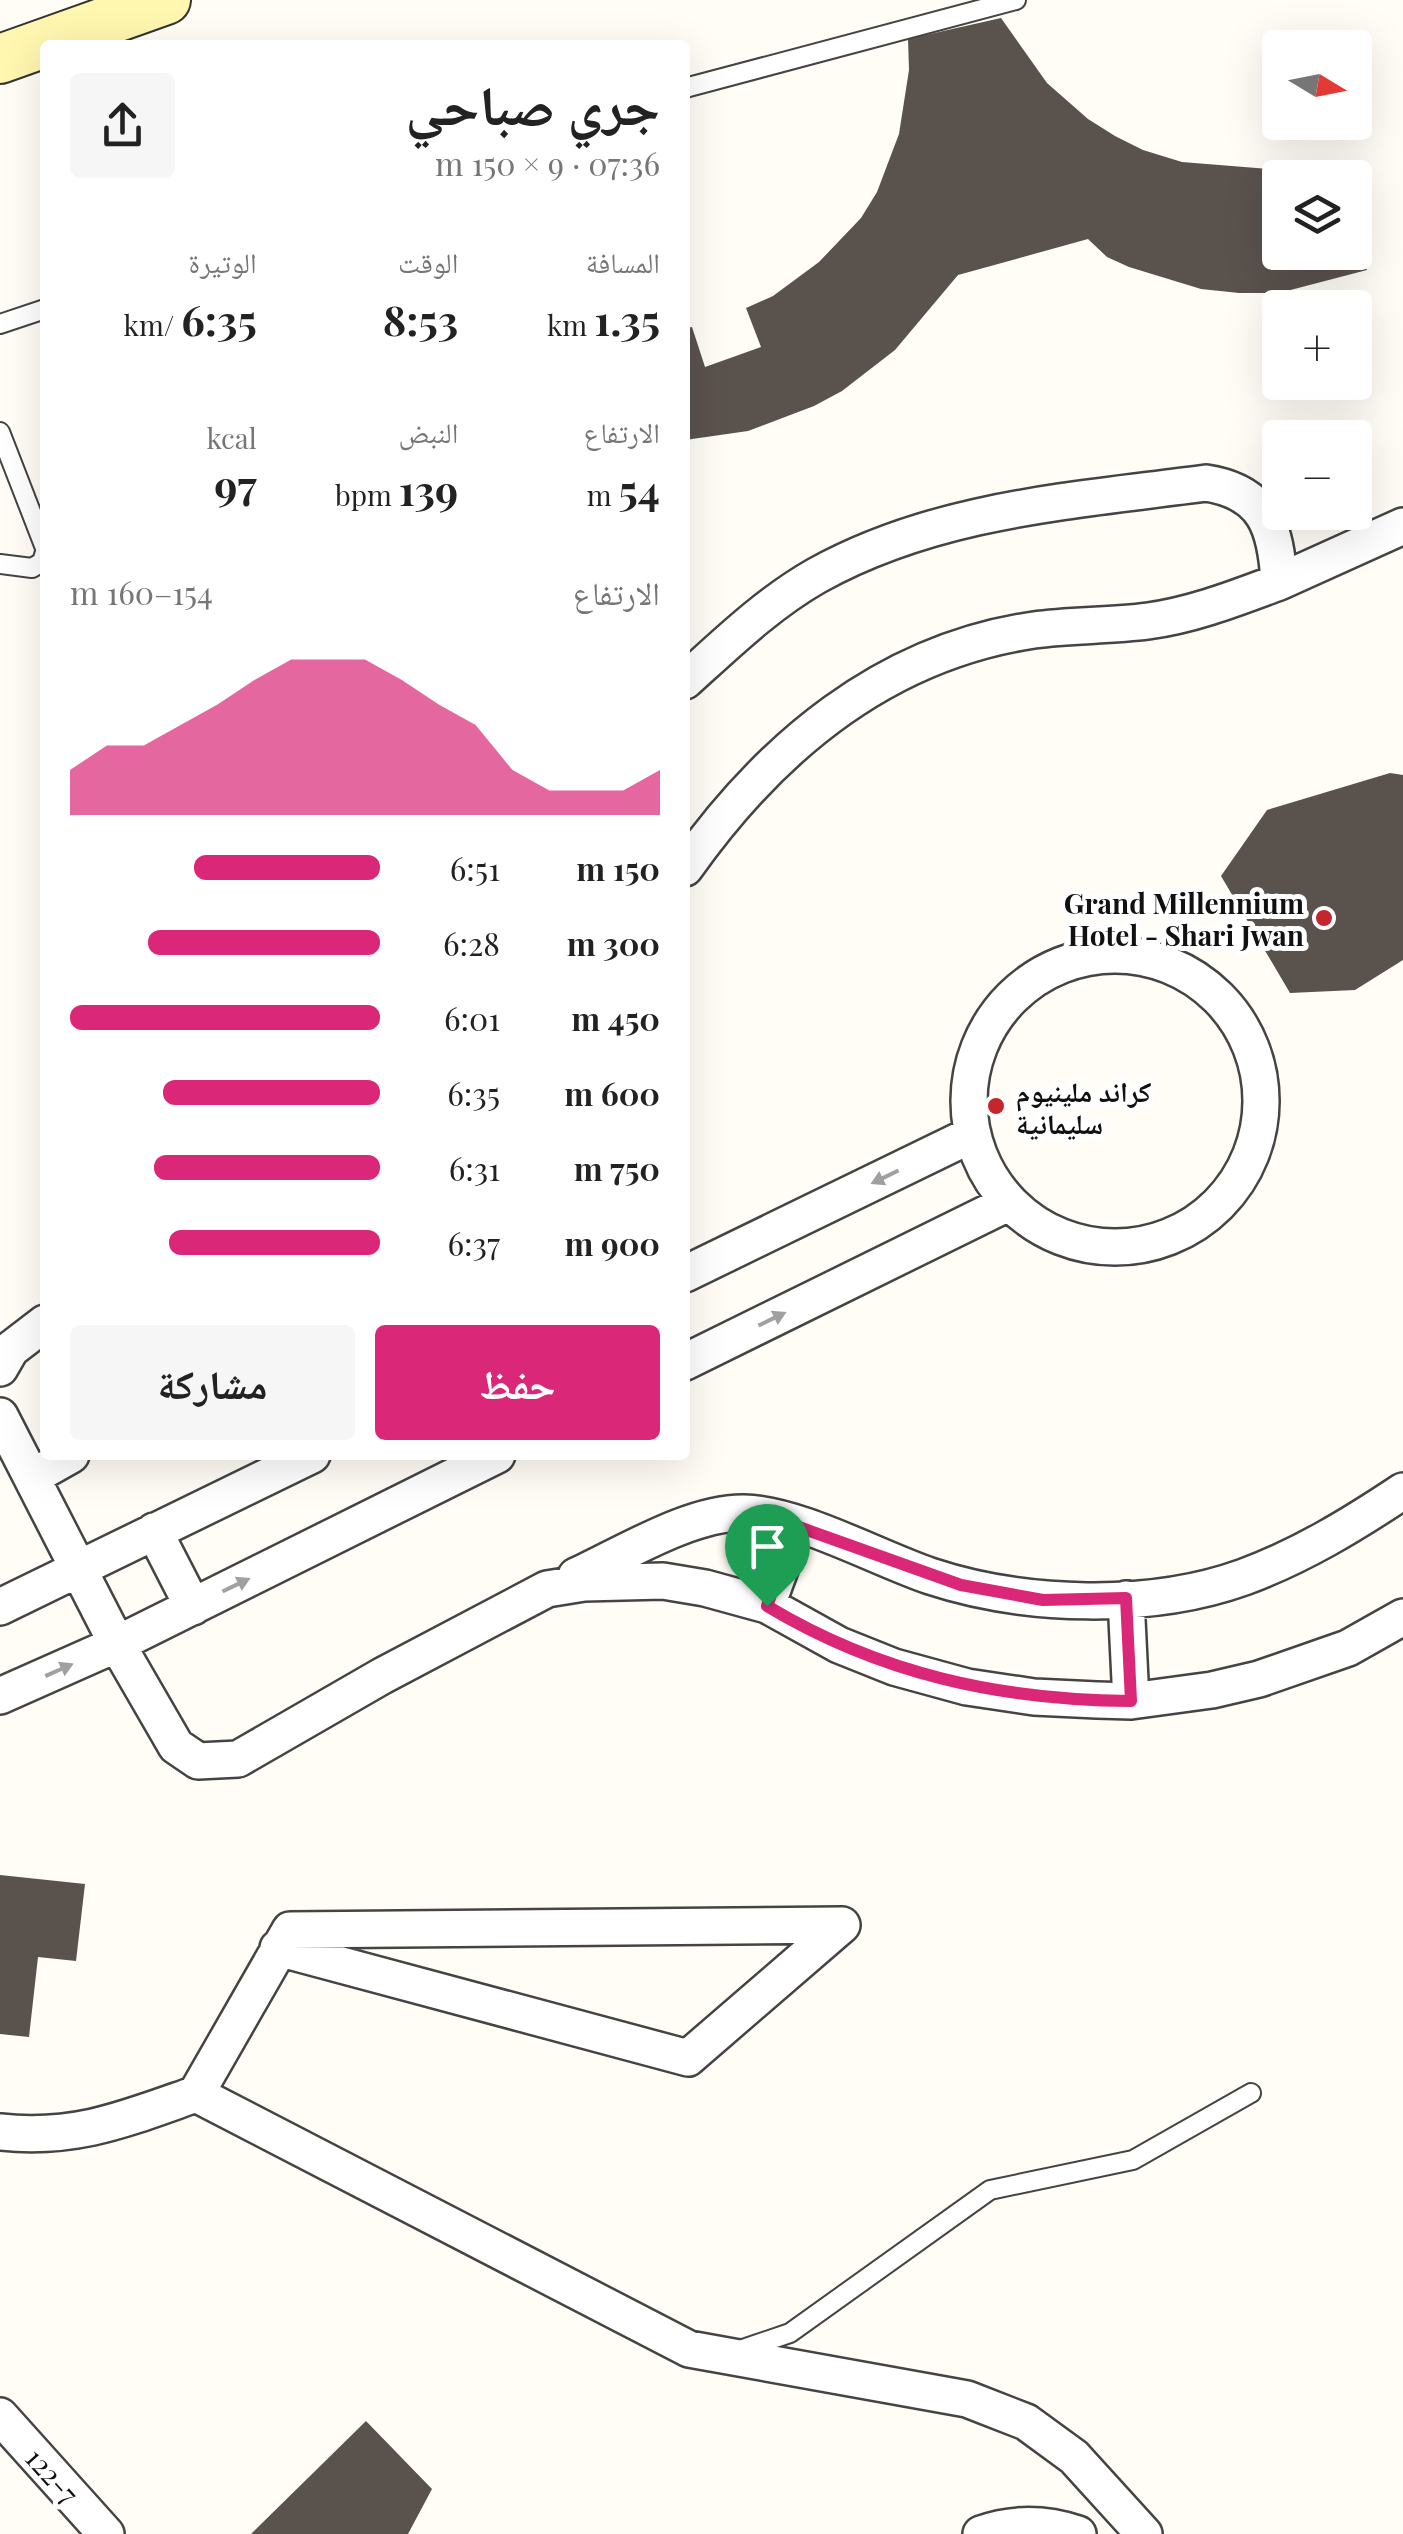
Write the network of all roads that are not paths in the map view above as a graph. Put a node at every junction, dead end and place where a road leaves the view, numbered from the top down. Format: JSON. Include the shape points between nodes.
{"nodes":[{"id":1,"x":166,"y":0,"type":"edge"},
{"id":2,"x":1016,"y":0,"type":"edge"},
{"id":3,"x":53,"y":40,"type":"edge"},
{"id":4,"x":40,"y":45,"type":"edge"},
{"id":5,"x":0,"y":59,"type":"edge"},
{"id":6,"x":690,"y":87,"type":"edge"},
{"id":7,"x":40,"y":311,"type":"edge"},
{"id":8,"x":0,"y":324,"type":"edge"},
{"id":9,"x":1,"y":436,"type":"edge"},
{"id":10,"x":1403,"y":526,"type":"edge"},
{"id":11,"x":40,"y":537,"type":"edge"},
{"id":12,"x":40,"y":557,"type":"edge"},
{"id":13,"x":0,"y":564,"type":"edge"},
{"id":14,"x":1279,"y":582,"type":"junction"},
{"id":15,"x":690,"y":676,"type":"edge"},
{"id":16,"x":690,"y":861,"type":"edge"},
{"id":17,"x":973,"y":1134,"type":"junction"},
{"id":18,"x":1008,"y":1204,"type":"junction"},
{"id":19,"x":690,"y":1272,"type":"edge"},
{"id":20,"x":40,"y":1328,"type":"edge"},
{"id":21,"x":690,"y":1360,"type":"edge"},
{"id":22,"x":0,"y":1368,"type":"edge"},
{"id":23,"x":0,"y":1416,"type":"edge"},
{"id":24,"x":63,"y":1460,"type":"edge"},
{"id":25,"x":302,"y":1460,"type":"edge"},
{"id":26,"x":487,"y":1460,"type":"edge"},
{"id":27,"x":32,"y":1477,"type":"junction"},
{"id":28,"x":1403,"y":1491,"type":"edge"},
{"id":29,"x":796,"y":1526,"type":"junction"},
{"id":30,"x":154,"y":1531,"type":"junction"},
{"id":31,"x":78,"y":1568,"type":"junction"},
{"id":32,"x":547,"y":1589,"type":"junction"},
{"id":33,"x":1126,"y":1598,"type":"junction"},
{"id":34,"x":767,"y":1606,"type":"junction"},
{"id":35,"x":0,"y":1607,"type":"edge"},
{"id":36,"x":193,"y":1607,"type":"junction"},
{"id":37,"x":1403,"y":1617,"type":"edge"},
{"id":38,"x":118,"y":1644,"type":"junction"},
{"id":39,"x":0,"y":1696,"type":"edge"},
{"id":40,"x":1131,"y":1701,"type":"junction"},
{"id":41,"x":278,"y":1948,"type":"junction"},
{"id":42,"x":1251,"y":2093,"type":"dead end"},
{"id":43,"x":196,"y":2094,"type":"junction"},
{"id":44,"x":0,"y":2132,"type":"edge"},
{"id":45,"x":689,"y":2348,"type":"junction"},
{"id":46,"x":0,"y":2416,"type":"edge"},
{"id":47,"x":106,"y":2534,"type":"edge"},
{"id":48,"x":981,"y":2534,"type":"edge"},
{"id":49,"x":1078,"y":2534,"type":"edge"},
{"id":50,"x":1144,"y":2534,"type":"edge"}],
"edges":[{"from":1,"to":3,"type":"main road"},
{"from":2,"to":6,"type":"lane"},
{"from":4,"to":5,"type":"main road"},
{"from":7,"to":8,"type":"lane"},
{"from":9,"to":11,"type":"lane"},
{"from":10,"to":14,"type":"street"},
{"from":12,"to":13,"type":"lane","via":[[32,568]]},
{"from":14,"to":15,"type":"street","via":[[1265,517],[1226,486],[1026,505],[887,543],[814,577]]},
{"from":14,"to":16,"type":"street","via":[[1178,616],[1032,630],[926,659],[813,727],[732,806]]},
{"from":17,"to":18,"type":"street","via":[[981,1164]]},
{"from":17,"to":18,"type":"street","via":[[971,1070],[988,1026],[1018,990],[1058,964],[1105,954],[1153,958],[1196,977],[1232,1011],[1255,1056],[1262,1104],[1253,1153],[1228,1196],[1190,1228],[1144,1246],[1094,1248],[1048,1233]]},
{"from":17,"to":19,"type":"street","one_way":true},
{"from":21,"to":18,"type":"street","one_way":true},
{"from":20,"to":22,"type":"street","via":[[11,1349]]},
{"from":23,"to":27,"type":"street"},
{"from":24,"to":27,"type":"street"},
{"from":25,"to":30,"type":"street"},
{"from":36,"to":26,"type":"street","one_way":true},
{"from":27,"to":31,"type":"street"},
{"from":28,"to":33,"type":"street","via":[[1315,1546],[1240,1578]]},
{"from":29,"to":32,"type":"street","via":[[746,1513],[702,1519]]},
{"from":29,"to":33,"type":"street","via":[[961,1585],[1043,1600]]},
{"from":29,"to":34,"type":"street"},
{"from":30,"to":31,"type":"street"},
{"from":30,"to":36,"type":"street"},
{"from":31,"to":35,"type":"street"},
{"from":31,"to":38,"type":"street"},
{"from":32,"to":34,"type":"street","via":[[663,1581]]},
{"from":32,"to":38,"type":"street","via":[[229,1761],[198,1760],[176,1746]]},
{"from":33,"to":40,"type":"street"},
{"from":34,"to":40,"type":"street","via":[[839,1645],[967,1687]]},
{"from":36,"to":38,"type":"street"},
{"from":37,"to":40,"type":"street","via":[[1348,1648],[1259,1679]]},
{"from":39,"to":38,"type":"street","one_way":true},
{"from":41,"to":41,"type":"street","via":[[290,1930],[842,1925],[688,2058]]},
{"from":41,"to":43,"type":"street"},
{"from":42,"to":45,"type":"lane","via":[[1133,2160],[990,2190],[790,2333],[743,2350]]},
{"from":43,"to":44,"type":"street","via":[[98,2129],[41,2136]]},
{"from":43,"to":45,"type":"street"},
{"from":45,"to":50,"type":"street","via":[[967,2398],[1026,2422],[1074,2457]]},
{"from":46,"to":47,"type":"street","name":"122-7"},
{"from":48,"to":49,"type":"street","via":[[1029,2524]]}]}
